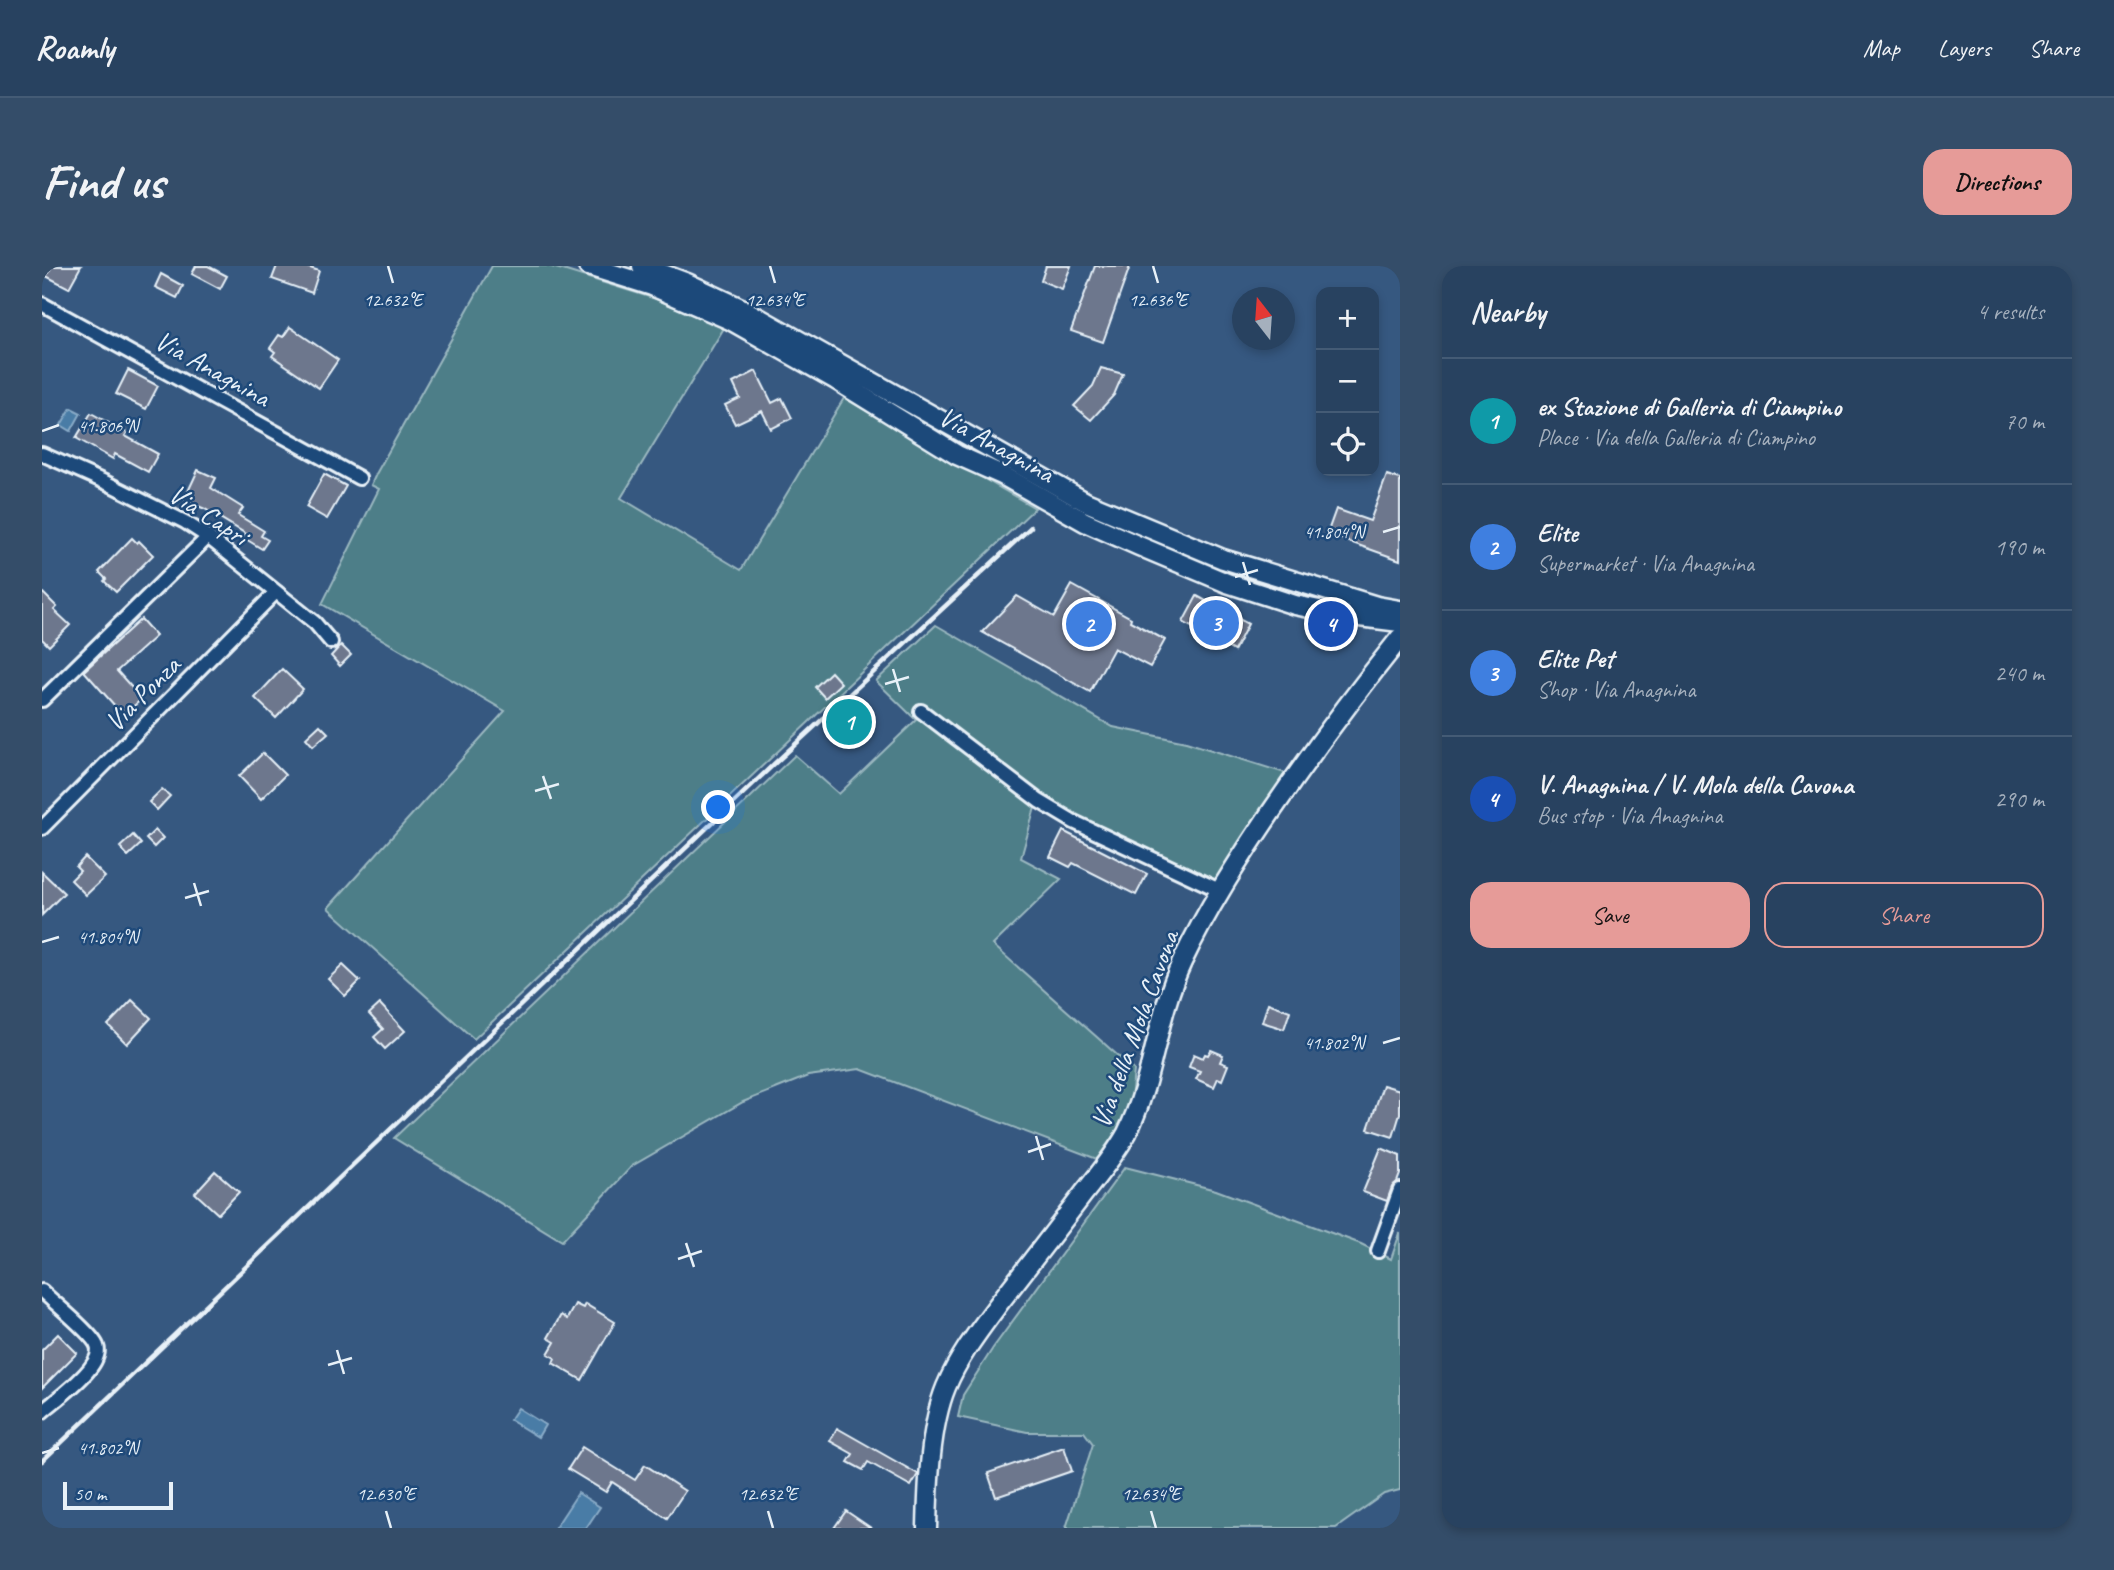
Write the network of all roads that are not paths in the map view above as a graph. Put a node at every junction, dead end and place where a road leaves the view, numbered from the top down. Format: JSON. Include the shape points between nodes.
{"nodes":[{"id":1,"x":588,"y":266,"type":"edge"},
{"id":2,"x":642,"y":266,"type":"edge"},
{"id":3,"x":42,"y":304,"type":"edge"},
{"id":4,"x":42,"y":454,"type":"edge"},
{"id":5,"x":359,"y":478,"type":"dead end"},
{"id":6,"x":208,"y":537,"type":"junction"},
{"id":7,"x":1166,"y":537,"type":"junction"},
{"id":8,"x":1159,"y":555,"type":"junction"},
{"id":9,"x":276,"y":592,"type":"junction"},
{"id":10,"x":1400,"y":610,"type":"edge"},
{"id":11,"x":1400,"y":622,"type":"edge"},
{"id":12,"x":1400,"y":638,"type":"edge"},
{"id":13,"x":331,"y":642,"type":"dead end"},
{"id":14,"x":42,"y":700,"type":"edge"},
{"id":15,"x":920,"y":711,"type":"dead end"},
{"id":16,"x":42,"y":828,"type":"edge"},
{"id":17,"x":1219,"y":890,"type":"junction"},
{"id":18,"x":1400,"y":1190,"type":"edge"},
{"id":19,"x":1378,"y":1251,"type":"dead end"},
{"id":20,"x":42,"y":1291,"type":"edge"},
{"id":21,"x":42,"y":1412,"type":"edge"},
{"id":22,"x":927,"y":1528,"type":"edge"}],
"edges":[{"from":1,"to":8,"type":"main road","name":"Via Anagnina","via":[[652,286],[730,320],[957,455]]},
{"from":2,"to":7,"type":"main road","name":"Via Anagnina","via":[[743,309],[1062,489]]},
{"from":3,"to":5,"type":"street","name":"Via Anagnina"},
{"from":4,"to":6,"type":"street","name":"Via Capri","via":[[186,522]]},
{"from":6,"to":9,"type":"street","name":"Via Capri"},
{"from":6,"to":14,"type":"street"},
{"from":7,"to":8,"type":"street"},
{"from":7,"to":10,"type":"main road","name":"Via Anagnina","via":[[1274,576]]},
{"from":8,"to":11,"type":"main road","name":"Via Anagnina","via":[[1295,605]]},
{"from":9,"to":13,"type":"street","name":"Via Capri"},
{"from":9,"to":16,"type":"street","name":"Via Ponza"},
{"from":12,"to":17,"type":"main road","name":"Via della Mola Cavona","via":[[1296,776]]},
{"from":15,"to":17,"type":"street","via":[[1062,815]]},
{"from":17,"to":22,"type":"main road","name":"Via della Mola Cavona","via":[[1169,993],[1128,1131],[950,1377],[932,1448]]},
{"from":18,"to":19,"type":"street"},
{"from":20,"to":21,"type":"street","via":[[98,1347],[90,1370]]}]}
